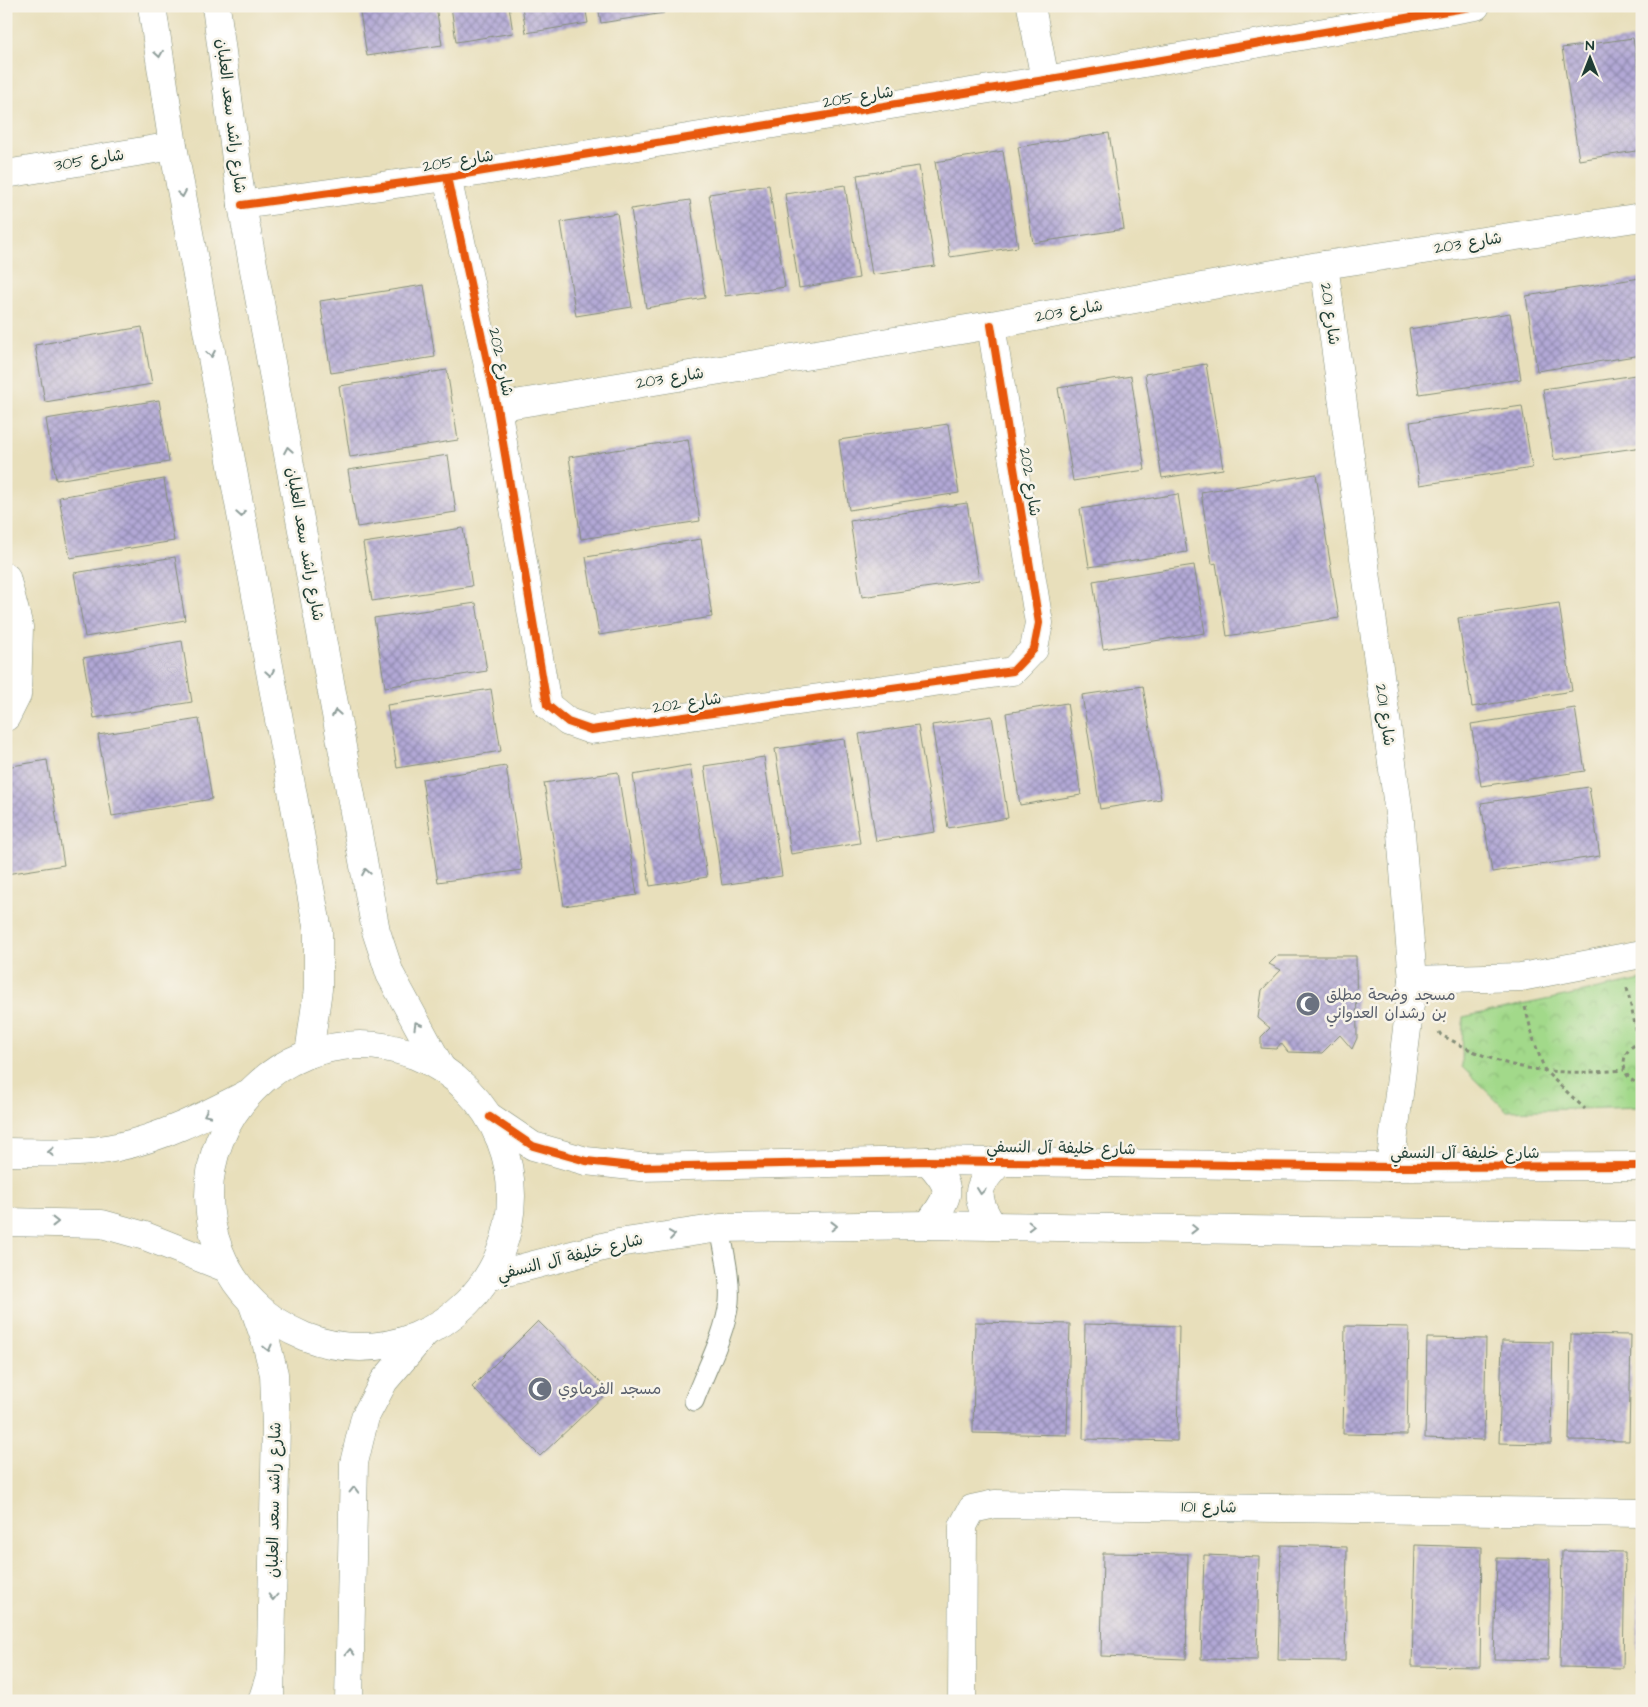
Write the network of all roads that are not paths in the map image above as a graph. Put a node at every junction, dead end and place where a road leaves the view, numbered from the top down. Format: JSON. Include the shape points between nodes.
{"nodes":[{"id":1,"x":152,"y":6,"type":"edge"},
{"id":2,"x":216,"y":6,"type":"edge"},
{"id":3,"x":1031,"y":6,"type":"edge"},
{"id":4,"x":1476,"y":6,"type":"edge"},
{"id":5,"x":1351,"y":16,"type":"edge"},
{"id":6,"x":1045,"y":80,"type":"junction"},
{"id":7,"x":173,"y":146,"type":"junction"},
{"id":8,"x":6,"y":174,"type":"edge"},
{"id":9,"x":447,"y":177,"type":"junction"},
{"id":10,"x":242,"y":205,"type":"junction"},
{"id":11,"x":1642,"y":217,"type":"edge"},
{"id":12,"x":1324,"y":265,"type":"junction"},
{"id":13,"x":991,"y":325,"type":"junction"},
{"id":14,"x":497,"y":407,"type":"junction"},
{"id":15,"x":6,"y":577,"type":"edge"},
{"id":16,"x":6,"y":717,"type":"edge"},
{"id":17,"x":1631,"y":956,"type":"edge"},
{"id":18,"x":1413,"y":980,"type":"junction"},
{"id":19,"x":309,"y":1054,"type":"junction"},
{"id":20,"x":441,"y":1068,"type":"junction"},
{"id":21,"x":250,"y":1092,"type":"junction"},
{"id":22,"x":490,"y":1118,"type":"junction"},
{"id":23,"x":6,"y":1152,"type":"edge"},
{"id":24,"x":928,"y":1161,"type":"junction"},
{"id":25,"x":1000,"y":1161,"type":"junction"},
{"id":26,"x":1642,"y":1166,"type":"edge"},
{"id":27,"x":1390,"y":1167,"type":"junction"},
{"id":28,"x":6,"y":1222,"type":"edge"},
{"id":29,"x":928,"y":1225,"type":"junction"},
{"id":30,"x":992,"y":1225,"type":"junction"},
{"id":31,"x":720,"y":1228,"type":"junction"},
{"id":32,"x":1642,"y":1236,"type":"edge"},
{"id":33,"x":226,"y":1268,"type":"junction"},
{"id":34,"x":488,"y":1277,"type":"junction"},
{"id":35,"x":252,"y":1302,"type":"junction"},
{"id":36,"x":426,"y":1332,"type":"junction"},
{"id":37,"x":694,"y":1401,"type":"dead end"},
{"id":38,"x":1642,"y":1513,"type":"edge"},
{"id":39,"x":271,"y":1673,"type":"junction"},
{"id":40,"x":262,"y":1701,"type":"edge"},
{"id":41,"x":270,"y":1701,"type":"edge"},
{"id":42,"x":349,"y":1701,"type":"edge"},
{"id":43,"x":962,"y":1701,"type":"edge"}],
"edges":[{"from":1,"to":7,"type":"main road","one_way":true},
{"from":2,"to":10,"type":"main road","name":"شارع راشد سعد العلبان"},
{"from":3,"to":6,"type":"main road"},
{"from":4,"to":5,"type":"main road","name":"شارع 205"},
{"from":5,"to":6,"type":"main road","name":"شارع 205"},
{"from":6,"to":9,"type":"main road","name":"شارع 205"},
{"from":7,"to":8,"type":"main road","name":"شارع 305"},
{"from":7,"to":19,"type":"main road","one_way":true,"via":[[318,931],[318,989]]},
{"from":9,"to":10,"type":"main road","name":"شارع 205"},
{"from":9,"to":14,"type":"main road","name":"شارع 202"},
{"from":20,"to":10,"type":"main road","name":"شارع راشد سعد العلبان","one_way":true,"via":[[390,974],[376,931]]},
{"from":11,"to":12,"type":"main road","name":"شارع 203"},
{"from":12,"to":13,"type":"main road","name":"شارع 203"},
{"from":12,"to":18,"type":"main road","name":"شارع 201","via":[[1400,821]]},
{"from":13,"to":14,"type":"main road","name":"شارع 203"},
{"from":13,"to":14,"type":"main road","name":"شارع 202","via":[[1039,623],[1034,649],[1013,672],[591,730],[568,722],[547,705]]},
{"from":15,"to":16,"type":"main road","via":[[19,628],[17,694]]},
{"from":17,"to":18,"type":"main road","via":[[1521,977]]},
{"from":18,"to":27,"type":"main road","name":"شارع 201"},
{"from":19,"to":20,"type":"main road","via":[[353,1045],[399,1050]]},
{"from":19,"to":21,"type":"main road","via":[[277,1069]]},
{"from":20,"to":22,"type":"main road","via":[[469,1090]]},
{"from":21,"to":23,"type":"main road","one_way":true,"via":[[203,1116],[116,1148]]},
{"from":21,"to":33,"type":"main road","via":[[224,1130],[210,1176],[211,1223]]},
{"from":22,"to":24,"type":"main road","name":"شارع خليفة آل النسفي","via":[[533,1146],[586,1161],[640,1167]]},
{"from":22,"to":34,"type":"main road","via":[[507,1156],[512,1198],[506,1239]]},
{"from":24,"to":25,"type":"main road","name":"شارع خليفة آل النسفي"},
{"from":24,"to":29,"type":"main road","via":[[943,1178],[947,1190],[943,1204]]},
{"from":25,"to":27,"type":"main road","name":"شارع خليفة آل النسفي"},
{"from":25,"to":30,"type":"main road","one_way":true,"via":[[983,1179],[978,1193],[981,1207]]},
{"from":26,"to":27,"type":"main road","name":"شارع خليفة آل النسفي"},
{"from":28,"to":33,"type":"main road","one_way":true,"via":[[102,1224],[145,1236]]},
{"from":29,"to":30,"type":"main road","name":"شارع خليفة آل النسفي"},
{"from":31,"to":29,"type":"main road","name":"شارع خليفة آل النسفي","one_way":true},
{"from":30,"to":32,"type":"main road","name":"شارع خليفة آل النسفي","one_way":true},
{"from":34,"to":31,"type":"main road","name":"شارع خليفة آل النسفي","one_way":true,"via":[[618,1242]]},
{"from":31,"to":37,"type":"lane","via":[[729,1278],[728,1302],[724,1323]]},
{"from":33,"to":35,"type":"main road"},
{"from":34,"to":36,"type":"main road","via":[[465,1305]]},
{"from":35,"to":36,"type":"main road","via":[[290,1330],[335,1345],[382,1346]]},
{"from":35,"to":39,"type":"main road","name":"شارع راشد سعد العلبان","one_way":true,"via":[[274,1374],[276,1426]]},
{"from":42,"to":36,"type":"main road","one_way":true,"via":[[354,1463],[365,1417],[384,1381]]},
{"from":38,"to":43,"type":"main road","name":"شارع 101","via":[[995,1504],[972,1509],[963,1526]]},
{"from":39,"to":40,"type":"main road"},
{"from":39,"to":41,"type":"main road","name":"شارع راشد سعد العلبان"}]}
